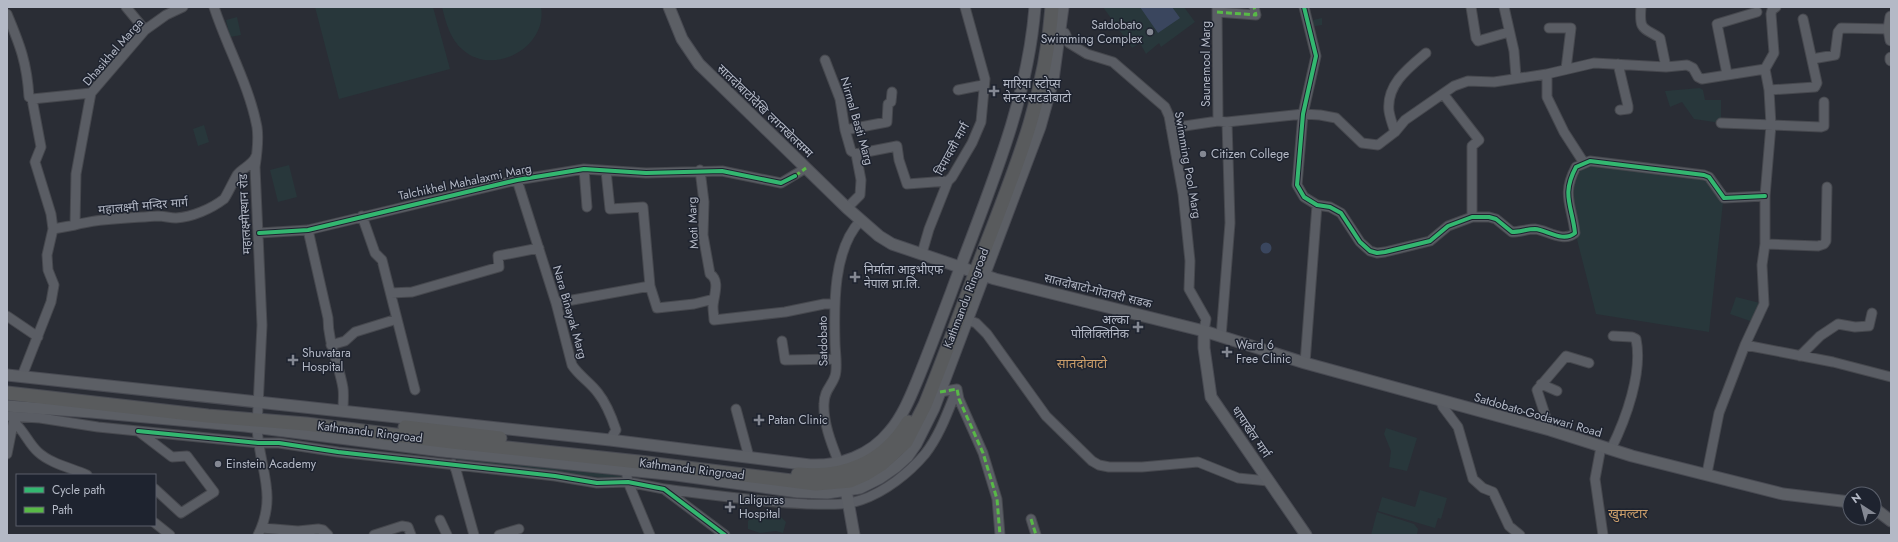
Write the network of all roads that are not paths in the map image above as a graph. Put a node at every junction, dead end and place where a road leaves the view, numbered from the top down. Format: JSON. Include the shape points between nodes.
{"nodes":[{"id":1,"x":126,"y":7,"type":"edge"},
{"id":2,"x":183,"y":7,"type":"edge"},
{"id":3,"x":214,"y":7,"type":"edge"},
{"id":4,"x":669,"y":7,"type":"edge"},
{"id":5,"x":964,"y":7,"type":"edge"},
{"id":6,"x":1035,"y":7,"type":"edge"},
{"id":7,"x":1045,"y":7,"type":"edge"},
{"id":8,"x":1052,"y":7,"type":"edge"},
{"id":9,"x":1063,"y":7,"type":"edge"},
{"id":10,"x":1254,"y":7,"type":"edge"},
{"id":11,"x":1304,"y":7,"type":"edge"},
{"id":12,"x":1471,"y":7,"type":"edge"},
{"id":13,"x":1504,"y":7,"type":"edge"},
{"id":14,"x":1641,"y":7,"type":"edge"},
{"id":15,"x":1776,"y":7,"type":"edge"},
{"id":16,"x":1217,"y":10,"type":"edge"},
{"id":17,"x":1757,"y":12,"type":"dead end"},
{"id":18,"x":7,"y":14,"type":"edge"},
{"id":19,"x":1891,"y":17,"type":"edge"},
{"id":20,"x":1803,"y":19,"type":"dead end"},
{"id":21,"x":1549,"y":28,"type":"dead end"},
{"id":22,"x":1888,"y":29,"type":"junction"},
{"id":23,"x":146,"y":30,"type":"junction"},
{"id":24,"x":1060,"y":32,"type":"junction"},
{"id":25,"x":1509,"y":32,"type":"junction"},
{"id":26,"x":1891,"y":40,"type":"edge"},
{"id":27,"x":1426,"y":54,"type":"dead end"},
{"id":28,"x":1812,"y":59,"type":"junction"},
{"id":29,"x":825,"y":60,"type":"dead end"},
{"id":30,"x":1618,"y":64,"type":"junction"},
{"id":31,"x":1666,"y":67,"type":"junction"},
{"id":32,"x":1566,"y":69,"type":"junction"},
{"id":33,"x":1766,"y":69,"type":"junction"},
{"id":34,"x":1548,"y":74,"type":"junction"},
{"id":35,"x":1727,"y":74,"type":"junction"},
{"id":36,"x":1516,"y":77,"type":"junction"},
{"id":37,"x":983,"y":85,"type":"junction"},
{"id":38,"x":958,"y":90,"type":"dead end"},
{"id":39,"x":1769,"y":90,"type":"junction"},
{"id":40,"x":892,"y":92,"type":"dead end"},
{"id":41,"x":91,"y":93,"type":"junction"},
{"id":42,"x":1444,"y":95,"type":"junction"},
{"id":43,"x":32,"y":99,"type":"junction"},
{"id":44,"x":1824,"y":102,"type":"dead end"},
{"id":45,"x":1620,"y":110,"type":"dead end"},
{"id":46,"x":1303,"y":114,"type":"junction"},
{"id":47,"x":1223,"y":122,"type":"junction"},
{"id":48,"x":1721,"y":123,"type":"dead end"},
{"id":49,"x":1771,"y":125,"type":"junction"},
{"id":50,"x":1824,"y":126,"type":"junction"},
{"id":51,"x":1834,"y":126,"type":"dead end"},
{"id":52,"x":1171,"y":128,"type":"junction"},
{"id":53,"x":845,"y":130,"type":"junction"},
{"id":54,"x":1395,"y":132,"type":"junction"},
{"id":55,"x":257,"y":154,"type":"junction"},
{"id":56,"x":856,"y":154,"type":"junction"},
{"id":57,"x":1584,"y":163,"type":"junction"},
{"id":58,"x":806,"y":168,"type":"junction"},
{"id":59,"x":584,"y":169,"type":"junction"},
{"id":60,"x":700,"y":170,"type":"junction"},
{"id":61,"x":606,"y":171,"type":"junction"},
{"id":62,"x":517,"y":180,"type":"junction"},
{"id":63,"x":948,"y":181,"type":"junction"},
{"id":64,"x":1827,"y":187,"type":"dead end"},
{"id":65,"x":1765,"y":196,"type":"junction"},
{"id":66,"x":1317,"y":205,"type":"junction"},
{"id":67,"x":587,"y":207,"type":"dead end"},
{"id":68,"x":847,"y":208,"type":"junction"},
{"id":69,"x":362,"y":216,"type":"junction"},
{"id":70,"x":1472,"y":217,"type":"junction"},
{"id":71,"x":861,"y":220,"type":"junction"},
{"id":72,"x":76,"y":225,"type":"junction"},
{"id":73,"x":53,"y":228,"type":"junction"},
{"id":74,"x":308,"y":230,"type":"junction"},
{"id":75,"x":259,"y":233,"type":"junction"},
{"id":76,"x":1765,"y":244,"type":"junction"},
{"id":77,"x":539,"y":248,"type":"junction"},
{"id":78,"x":922,"y":254,"type":"junction"},
{"id":79,"x":973,"y":271,"type":"junction"},
{"id":80,"x":650,"y":286,"type":"junction"},
{"id":81,"x":391,"y":293,"type":"junction"},
{"id":82,"x":714,"y":299,"type":"junction"},
{"id":83,"x":556,"y":303,"type":"junction"},
{"id":84,"x":834,"y":304,"type":"junction"},
{"id":85,"x":1872,"y":312,"type":"dead end"},
{"id":86,"x":7,"y":316,"type":"edge"},
{"id":87,"x":397,"y":319,"type":"junction"},
{"id":88,"x":967,"y":320,"type":"junction"},
{"id":89,"x":1204,"y":331,"type":"junction"},
{"id":90,"x":1612,"y":336,"type":"dead end"},
{"id":91,"x":38,"y":337,"type":"junction"},
{"id":92,"x":1221,"y":337,"type":"junction"},
{"id":93,"x":782,"y":341,"type":"dead end"},
{"id":94,"x":331,"y":345,"type":"junction"},
{"id":95,"x":1745,"y":345,"type":"junction"},
{"id":96,"x":1800,"y":356,"type":"junction"},
{"id":97,"x":835,"y":359,"type":"junction"},
{"id":98,"x":1305,"y":363,"type":"junction"},
{"id":99,"x":1589,"y":363,"type":"dead end"},
{"id":100,"x":7,"y":375,"type":"edge"},
{"id":101,"x":22,"y":376,"type":"junction"},
{"id":102,"x":1891,"y":377,"type":"edge"},
{"id":103,"x":1541,"y":384,"type":"junction"},
{"id":104,"x":7,"y":386,"type":"edge"},
{"id":105,"x":957,"y":389,"type":"junction"},
{"id":106,"x":415,"y":390,"type":"dead end"},
{"id":107,"x":1557,"y":391,"type":"dead end"},
{"id":108,"x":940,"y":392,"type":"junction"},
{"id":109,"x":7,"y":393,"type":"edge"},
{"id":110,"x":1440,"y":400,"type":"junction"},
{"id":111,"x":736,"y":409,"type":"dead end"},
{"id":112,"x":342,"y":410,"type":"junction"},
{"id":113,"x":11,"y":414,"type":"edge"},
{"id":114,"x":258,"y":415,"type":"junction"},
{"id":115,"x":1550,"y":430,"type":"junction"},
{"id":116,"x":138,"y":431,"type":"junction"},
{"id":117,"x":610,"y":440,"type":"junction"},
{"id":118,"x":258,"y":443,"type":"junction"},
{"id":119,"x":1606,"y":448,"type":"junction"},
{"id":120,"x":7,"y":454,"type":"edge"},
{"id":121,"x":749,"y":457,"type":"junction"},
{"id":122,"x":453,"y":464,"type":"junction"},
{"id":123,"x":626,"y":470,"type":"junction"},
{"id":124,"x":1707,"y":473,"type":"junction"},
{"id":125,"x":85,"y":474,"type":"edge"},
{"id":126,"x":1268,"y":481,"type":"junction"},
{"id":127,"x":628,"y":482,"type":"junction"},
{"id":128,"x":844,"y":482,"type":"junction"},
{"id":129,"x":664,"y":489,"type":"junction"},
{"id":130,"x":156,"y":490,"type":"edge"},
{"id":131,"x":1842,"y":501,"type":"edge"},
{"id":132,"x":1882,"y":514,"type":"edge"},
{"id":133,"x":1031,"y":519,"type":"dead end"},
{"id":134,"x":440,"y":520,"type":"dead end"},
{"id":135,"x":1891,"y":521,"type":"edge"},
{"id":136,"x":156,"y":524,"type":"edge"},
{"id":137,"x":519,"y":530,"type":"dead end"},
{"id":138,"x":260,"y":531,"type":"edge"},
{"id":139,"x":170,"y":535,"type":"edge"},
{"id":140,"x":328,"y":535,"type":"edge"},
{"id":141,"x":377,"y":535,"type":"edge"},
{"id":142,"x":411,"y":535,"type":"edge"},
{"id":143,"x":447,"y":535,"type":"edge"},
{"id":144,"x":474,"y":535,"type":"edge"},
{"id":145,"x":499,"y":535,"type":"edge"},
{"id":146,"x":650,"y":535,"type":"edge"},
{"id":147,"x":725,"y":535,"type":"edge"},
{"id":148,"x":854,"y":535,"type":"edge"},
{"id":149,"x":1000,"y":535,"type":"edge"},
{"id":150,"x":1036,"y":535,"type":"edge"},
{"id":151,"x":1306,"y":535,"type":"edge"},
{"id":152,"x":1520,"y":535,"type":"edge"},
{"id":153,"x":1601,"y":535,"type":"edge"}],
"edges":[{"from":1,"to":23,"type":"street"},
{"from":2,"to":23,"type":"street","name":"Dhasikhel Marga","via":[[166,15]]},
{"from":3,"to":55,"type":"street","name":"महालक्ष्मीस्थान रोड","via":[[257,127]]},
{"from":4,"to":58,"type":"main road","name":"सातदोबाटोदेखि लगनखेलसम्म","via":[[682,39],[699,64]]},
{"from":5,"to":37,"type":"street","name":"दिपावली मार्ग","via":[[981,62]]},
{"from":6,"to":79,"type":"main road","via":[[1021,98]]},
{"from":7,"to":79,"type":"highway","name":"Kathmandu Ringroad","via":[[1039,58],[1023,124]]},
{"from":8,"to":79,"type":"highway","name":"Kathmandu Ringroad","via":[[1046,60],[1036,107],[1017,166]]},
{"from":9,"to":24,"type":"main road"},
{"from":10,"to":16,"type":"street","via":[[1256,15]]},
{"from":11,"to":46,"type":"street","via":[[1316,56]]},
{"from":12,"to":25,"type":"street","via":[[1478,41]]},
{"from":13,"to":25,"type":"street"},
{"from":14,"to":31,"type":"street","via":[[1642,26],[1646,32],[1660,38]]},
{"from":15,"to":33,"type":"street","via":[[1771,14],[1774,53]]},
{"from":16,"to":47,"type":"street","name":"Saunemool Marg"},
{"from":17,"to":35,"type":"street","via":[[1717,24]]},
{"from":18,"to":43,"type":"street","via":[[24,57],[29,97]]},
{"from":19,"to":22,"type":"main road"},
{"from":20,"to":28,"type":"street"},
{"from":21,"to":32,"type":"street","via":[[1571,28]]},
{"from":22,"to":26,"type":"main road"},
{"from":22,"to":28,"type":"street","via":[[1841,28],[1838,32],[1835,55]]},
{"from":23,"to":41,"type":"street","name":"Dhasikhel Marga"},
{"from":24,"to":52,"type":"street","name":"Swimming Pool Marg","via":[[1065,33],[1069,43],[1081,51],[1113,62],[1165,107]]},
{"from":24,"to":79,"type":"main road","via":[[1051,86],[1040,127]]},
{"from":25,"to":36,"type":"street","via":[[1514,51]]},
{"from":27,"to":54,"type":"street","via":[[1409,66],[1394,84],[1388,111]]},
{"from":28,"to":39,"type":"street","via":[[1815,87]]},
{"from":29,"to":53,"type":"street","name":"Nirmal Basti Marg","via":[[840,99]]},
{"from":30,"to":31,"type":"street"},
{"from":30,"to":32,"type":"street","via":[[1594,63]]},
{"from":30,"to":45,"type":"street","via":[[1628,106],[1628,109]]},
{"from":31,"to":35,"type":"street","via":[[1687,65],[1702,79]]},
{"from":32,"to":34,"type":"street"},
{"from":33,"to":35,"type":"street"},
{"from":33,"to":39,"type":"street"},
{"from":34,"to":36,"type":"street"},
{"from":34,"to":57,"type":"street","via":[[1547,97],[1564,132]]},
{"from":36,"to":42,"type":"street","via":[[1494,82],[1468,81],[1454,86]]},
{"from":37,"to":38,"type":"street"},
{"from":37,"to":63,"type":"street","name":"दिपावली मार्ग","via":[[981,122],[972,143]]},
{"from":39,"to":49,"type":"street"},
{"from":40,"to":53,"type":"street","via":[[887,122]]},
{"from":41,"to":43,"type":"street"},
{"from":41,"to":72,"type":"street","name":"Dhasikhel Marga","via":[[76,174]]},
{"from":42,"to":54,"type":"street","via":[[1404,120]]},
{"from":42,"to":70,"type":"street","via":[[1479,140],[1472,146]]},
{"from":43,"to":73,"type":"street","via":[[41,147],[35,162]]},
{"from":44,"to":50,"type":"street"},
{"from":46,"to":47,"type":"street"},
{"from":46,"to":54,"type":"street","via":[[1336,118],[1362,143],[1378,145]]},
{"from":46,"to":66,"type":"street","via":[[1297,185],[1304,197]]},
{"from":47,"to":52,"type":"street"},
{"from":47,"to":92,"type":"street","name":"Saunemool Marg","via":[[1230,223]]},
{"from":48,"to":49,"type":"street"},
{"from":49,"to":50,"type":"street"},
{"from":49,"to":65,"type":"street"},
{"from":50,"to":51,"type":"street"},
{"from":52,"to":89,"type":"street","name":"Swimming Pool Marg","via":[[1183,194],[1190,261],[1189,289],[1206,319]]},
{"from":53,"to":56,"type":"street","name":"Nirmal Basti Marg","via":[[852,151]]},
{"from":55,"to":72,"type":"street","name":"महालक्ष्मी मन्दिर मार्ग","via":[[255,160],[239,173],[225,198],[197,213],[175,218],[120,218]]},
{"from":55,"to":75,"type":"street","name":"महालक्ष्मीस्थान रोड","via":[[255,167]]},
{"from":56,"to":63,"type":"street","via":[[896,146],[907,184]]},
{"from":56,"to":68,"type":"street","name":"Nirmal Basti Marg","via":[[861,180],[860,195]]},
{"from":57,"to":65,"type":"street","via":[[1590,161],[1704,175],[1709,177],[1724,198]]},
{"from":57,"to":70,"type":"street","via":[[1576,166],[1572,174],[1567,198],[1575,233],[1573,235],[1566,237],[1534,230],[1512,232],[1496,219]]},
{"from":58,"to":60,"type":"street","name":"Talchikhel Mahalaxmi Marg","via":[[781,183],[722,171]]},
{"from":58,"to":68,"type":"main road","name":"सातदोबाटोदेखि लगनखेलसम्म"},
{"from":59,"to":61,"type":"street","name":"Talchikhel Mahalaxmi Marg"},
{"from":59,"to":62,"type":"street","name":"Talchikhel Mahalaxmi Marg"},
{"from":59,"to":67,"type":"street"},
{"from":60,"to":61,"type":"street","name":"Talchikhel Mahalaxmi Marg","via":[[646,173]]},
{"from":60,"to":82,"type":"street","name":"Moti Marg","via":[[704,202],[703,236],[710,274],[716,281]]},
{"from":61,"to":80,"type":"street","via":[[610,209],[643,207]]},
{"from":62,"to":69,"type":"street","name":"Talchikhel Mahalaxmi Marg"},
{"from":62,"to":77,"type":"street","name":"Nara Binayak Marg"},
{"from":63,"to":78,"type":"street","name":"दिपावली मार्ग","via":[[929,228]]},
{"from":64,"to":76,"type":"street","via":[[1824,244]]},
{"from":65,"to":76,"type":"street"},
{"from":66,"to":70,"type":"street","via":[[1330,207],[1341,213],[1360,242],[1370,251],[1377,253],[1430,241],[1448,226]]},
{"from":66,"to":98,"type":"street"},
{"from":68,"to":71,"type":"main road","name":"सातदोबाटोदेखि लगनखेलसम्म"},
{"from":69,"to":74,"type":"street","name":"Talchikhel Mahalaxmi Marg"},
{"from":69,"to":81,"type":"street","via":[[375,253],[382,260]]},
{"from":71,"to":78,"type":"main road","name":"सातदोबाटोदेखि लगनखेलसम्म","via":[[892,244]]},
{"from":71,"to":84,"type":"street","name":"Satdobato","via":[[842,254]]},
{"from":72,"to":73,"type":"street"},
{"from":73,"to":91,"type":"street","via":[[47,256],[48,270],[54,285],[51,302]]},
{"from":74,"to":75,"type":"street","name":"Talchikhel Mahalaxmi Marg"},
{"from":74,"to":94,"type":"street","via":[[328,318]]},
{"from":75,"to":114,"type":"street","name":"महालक्ष्मीस्थान रोड","via":[[262,325]]},
{"from":76,"to":95,"type":"street","via":[[1762,265],[1764,304]]},
{"from":77,"to":81,"type":"street","via":[[498,256],[499,267],[418,290]]},
{"from":77,"to":83,"type":"street","name":"Nara Binayak Marg"},
{"from":78,"to":79,"type":"main road","name":"सातदोबाटो-गोदावरी सडक"},
{"from":79,"to":88,"type":"main road"},
{"from":79,"to":89,"type":"main road","name":"सातदोबाटो-गोदावरी सडक"},
{"from":79,"to":128,"type":"highway","name":"Kathmandu Ringroad","via":[[906,427],[893,443],[858,468]]},
{"from":80,"to":82,"type":"street","via":[[657,308]]},
{"from":80,"to":83,"type":"street"},
{"from":81,"to":87,"type":"street"},
{"from":82,"to":84,"type":"street","name":"Moti Marg","via":[[714,320]]},
{"from":83,"to":117,"type":"street","name":"Nara Binayak Marg","via":[[572,365],[598,393],[613,421],[616,430]]},
{"from":84,"to":97,"type":"street","name":"Satdobato"},
{"from":85,"to":96,"type":"street","via":[[1869,326],[1838,324],[1820,336]]},
{"from":86,"to":91,"type":"street"},
{"from":87,"to":94,"type":"street","via":[[355,332],[344,341]]},
{"from":87,"to":106,"type":"street"},
{"from":88,"to":108,"type":"main road"},
{"from":88,"to":126,"type":"street","via":[[976,323],[987,334],[1046,416],[1099,465],[1142,467],[1198,462],[1238,478]]},
{"from":89,"to":92,"type":"main road","name":"सातदोबाटो-गोदावरी सडक"},
{"from":89,"to":126,"type":"main road","name":"धापाखेल मार्ग","via":[[1211,397]]},
{"from":90,"to":119,"type":"street","via":[[1636,339],[1637,363],[1628,412]]},
{"from":91,"to":101,"type":"street"},
{"from":92,"to":98,"type":"main road","name":"Satdobato-Godawari Road"},
{"from":93,"to":97,"type":"street","via":[[785,360]]},
{"from":94,"to":112,"type":"street","via":[[344,389]]},
{"from":95,"to":96,"type":"street"},
{"from":95,"to":124,"type":"street","via":[[1719,413]]},
{"from":96,"to":102,"type":"street"},
{"from":97,"to":128,"type":"street","name":"Satdobato","via":[[836,376],[826,391],[824,403],[826,422]]},
{"from":98,"to":110,"type":"main road","name":"Satdobato-Godawari Road"},
{"from":99,"to":103,"type":"street","via":[[1566,356]]},
{"from":100,"to":101,"type":"main road"},
{"from":101,"to":114,"type":"main road"},
{"from":103,"to":107,"type":"street"},
{"from":103,"to":115,"type":"street","via":[[1537,396]]},
{"from":104,"to":114,"type":"highway","name":"Kathmandu Ringroad"},
{"from":105,"to":108,"type":"street"},
{"from":105,"to":128,"type":"street","via":[[940,430],[925,454],[913,467],[887,486],[861,500]]},
{"from":105,"to":149,"type":"street","via":[[983,453],[997,499]]},
{"from":108,"to":128,"type":"main road","via":[[921,436],[901,463],[871,483]]},
{"from":109,"to":114,"type":"highway","name":"Kathmandu Ringroad","via":[[208,416]]},
{"from":110,"to":115,"type":"main road","name":"Satdobato-Godawari Road"},
{"from":110,"to":152,"type":"street","via":[[1458,427],[1473,479],[1483,488],[1493,492],[1509,526]]},
{"from":111,"to":121,"type":"street"},
{"from":112,"to":114,"type":"main road"},
{"from":112,"to":117,"type":"main road"},
{"from":113,"to":114,"type":"main road","via":[[91,412]]},
{"from":113,"to":116,"type":"street"},
{"from":113,"to":120,"type":"street"},
{"from":113,"to":125,"type":"street","via":[[38,452],[46,459]]},
{"from":114,"to":118,"type":"street","name":"महालक्ष्मीस्थान रोड"},
{"from":114,"to":123,"type":"main road","via":[[442,451]]},
{"from":114,"to":128,"type":"highway","name":"Kathmandu Ringroad","via":[[314,416],[802,475],[824,475]]},
{"from":115,"to":119,"type":"main road","name":"Satdobato-Godawari Road"},
{"from":116,"to":118,"type":"street"},
{"from":116,"to":130,"type":"street","via":[[172,457],[187,456],[214,492],[181,513]]},
{"from":117,"to":121,"type":"main road"},
{"from":118,"to":122,"type":"street","via":[[279,443]]},
{"from":118,"to":138,"type":"street","name":"महालक्ष्मीस्थान रोड","via":[[268,498]]},
{"from":119,"to":124,"type":"main road","name":"Satdobato-Godawari Road"},
{"from":119,"to":153,"type":"street","via":[[1595,479]]},
{"from":121,"to":128,"type":"main road","via":[[810,465]]},
{"from":122,"to":127,"type":"street","via":[[597,482]]},
{"from":122,"to":144,"type":"street"},
{"from":123,"to":127,"type":"street"},
{"from":123,"to":128,"type":"main road","via":[[827,494]]},
{"from":124,"to":131,"type":"main road","name":"Satdobato-Godawari Road","via":[[1783,494]]},
{"from":126,"to":151,"type":"main road","name":"धापाखेल मार्ग"},
{"from":127,"to":129,"type":"street"},
{"from":127,"to":146,"type":"street"},
{"from":128,"to":129,"type":"street","via":[[832,504],[794,503]]},
{"from":128,"to":148,"type":"main road"},
{"from":129,"to":147,"type":"street"},
{"from":132,"to":135,"type":"main road"},
{"from":133,"to":150,"type":"street"},
{"from":134,"to":143,"type":"street"},
{"from":136,"to":139,"type":"street"},
{"from":137,"to":145,"type":"street"},
{"from":138,"to":140,"type":"street","via":[[318,529]]},
{"from":141,"to":142,"type":"street","via":[[402,526],[408,527]]}]}
